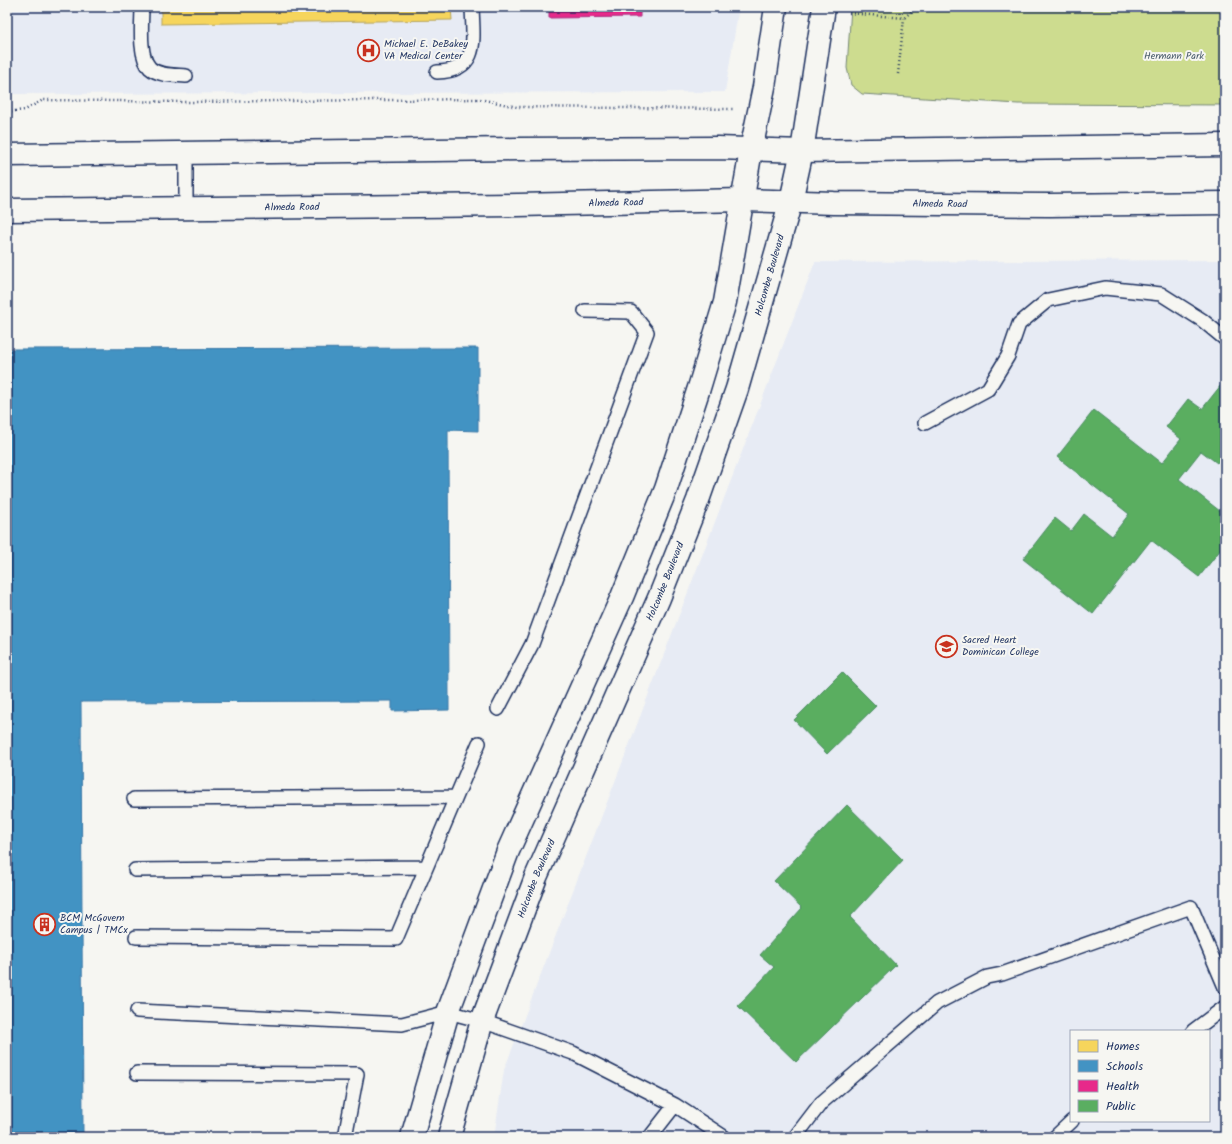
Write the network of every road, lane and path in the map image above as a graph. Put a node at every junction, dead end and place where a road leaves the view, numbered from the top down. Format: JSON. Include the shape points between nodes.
{"nodes":[{"id":1,"x":142,"y":7,"type":"edge"},
{"id":2,"x":472,"y":7,"type":"edge"},
{"id":3,"x":776,"y":7,"type":"edge"},
{"id":4,"x":824,"y":7,"type":"edge"},
{"id":5,"x":916,"y":7,"type":"edge"},
{"id":6,"x":849,"y":13,"type":"dead end"},
{"id":7,"x":904,"y":18,"type":"junction"},
{"id":8,"x":437,"y":72,"type":"dead end"},
{"id":9,"x":898,"y":74,"type":"dead end"},
{"id":10,"x":186,"y":76,"type":"dead end"},
{"id":11,"x":736,"y":109,"type":"dead end"},
{"id":12,"x":7,"y":112,"type":"edge"},
{"id":13,"x":1225,"y":145,"type":"edge"},
{"id":14,"x":751,"y":150,"type":"junction"},
{"id":15,"x":802,"y":151,"type":"junction"},
{"id":16,"x":186,"y":153,"type":"junction"},
{"id":17,"x":7,"y":155,"type":"edge"},
{"id":18,"x":743,"y":200,"type":"junction"},
{"id":19,"x":791,"y":201,"type":"junction"},
{"id":20,"x":1225,"y":203,"type":"edge"},
{"id":21,"x":186,"y":208,"type":"junction"},
{"id":22,"x":7,"y":210,"type":"edge"},
{"id":23,"x":586,"y":310,"type":"dead end"},
{"id":24,"x":1225,"y":339,"type":"edge"},
{"id":25,"x":925,"y":423,"type":"dead end"},
{"id":26,"x":498,"y":709,"type":"dead end"},
{"id":27,"x":479,"y":743,"type":"dead end"},
{"id":28,"x":456,"y":797,"type":"junction"},
{"id":29,"x":134,"y":799,"type":"dead end"},
{"id":30,"x":426,"y":867,"type":"junction"},
{"id":31,"x":135,"y":870,"type":"dead end"},
{"id":32,"x":136,"y":937,"type":"dead end"},
{"id":33,"x":1225,"y":987,"type":"edge"},
{"id":34,"x":1225,"y":1007,"type":"edge"},
{"id":35,"x":137,"y":1011,"type":"dead end"},
{"id":36,"x":448,"y":1012,"type":"junction"},
{"id":37,"x":482,"y":1021,"type":"junction"},
{"id":38,"x":1194,"y":1030,"type":"edge"},
{"id":39,"x":138,"y":1073,"type":"dead end"},
{"id":40,"x":674,"y":1105,"type":"junction"},
{"id":41,"x":1071,"y":1122,"type":"edge"},
{"id":42,"x":345,"y":1137,"type":"edge"},
{"id":43,"x":412,"y":1137,"type":"edge"},
{"id":44,"x":449,"y":1137,"type":"edge"},
{"id":45,"x":650,"y":1137,"type":"edge"},
{"id":46,"x":724,"y":1137,"type":"edge"},
{"id":47,"x":795,"y":1137,"type":"edge"},
{"id":48,"x":1054,"y":1137,"type":"edge"}],
"edges":[{"from":1,"to":10,"type":"lane","via":[[144,54],[150,67],[160,73]]},
{"from":2,"to":8,"type":"lane","via":[[473,37],[470,56],[463,67],[452,72]]},
{"from":3,"to":14,"type":"main road"},
{"from":4,"to":15,"type":"main road","name":"Holcombe Boulevard"},
{"from":5,"to":7,"type":"path"},
{"from":6,"to":7,"type":"path"},
{"from":7,"to":9,"type":"path"},
{"from":11,"to":12,"type":"path","via":[[517,107],[480,99],[186,102],[43,100],[25,110]]},
{"from":13,"to":15,"type":"main road"},
{"from":14,"to":15,"type":"main road"},
{"from":14,"to":16,"type":"main road","via":[[525,149]]},
{"from":14,"to":18,"type":"main road"},
{"from":15,"to":19,"type":"main road","name":"Holcombe Boulevard"},
{"from":16,"to":17,"type":"main road"},
{"from":16,"to":21,"type":"lane"},
{"from":18,"to":19,"type":"main road","name":"Almeda Road"},
{"from":18,"to":21,"type":"main road","name":"Almeda Road","via":[[518,206]]},
{"from":18,"to":36,"type":"main road","via":[[725,302],[666,488],[622,597],[508,851]]},
{"from":19,"to":20,"type":"main road","name":"Almeda Road","via":[[1042,205]]},
{"from":19,"to":37,"type":"main road","name":"Holcombe Boulevard","via":[[737,389],[698,500],[659,598],[536,877]]},
{"from":21,"to":22,"type":"main road","name":"Almeda Road"},
{"from":23,"to":26,"type":"lane","via":[[631,312],[647,332],[532,644]]},
{"from":24,"to":25,"type":"lane","via":[[1202,320],[1161,294],[1105,288],[1048,300],[1019,324],[1008,356],[988,389]]},
{"from":27,"to":28,"type":"lane"},
{"from":28,"to":29,"type":"lane"},
{"from":28,"to":30,"type":"lane"},
{"from":30,"to":31,"type":"lane"},
{"from":30,"to":32,"type":"lane","via":[[396,939]]},
{"from":33,"to":47,"type":"lane","via":[[1191,907],[1002,974],[987,977],[937,1004],[821,1103]]},
{"from":34,"to":38,"type":"lane"},
{"from":35,"to":36,"type":"lane","via":[[402,1024]]},
{"from":36,"to":37,"type":"lane"},
{"from":36,"to":43,"type":"main road"},
{"from":37,"to":40,"type":"lane","via":[[574,1054]]},
{"from":37,"to":44,"type":"main road","name":"Holcombe Boulevard"},
{"from":39,"to":42,"type":"lane","via":[[357,1074]]},
{"from":40,"to":45,"type":"lane"},
{"from":40,"to":46,"type":"lane"},
{"from":41,"to":48,"type":"lane"}]}
